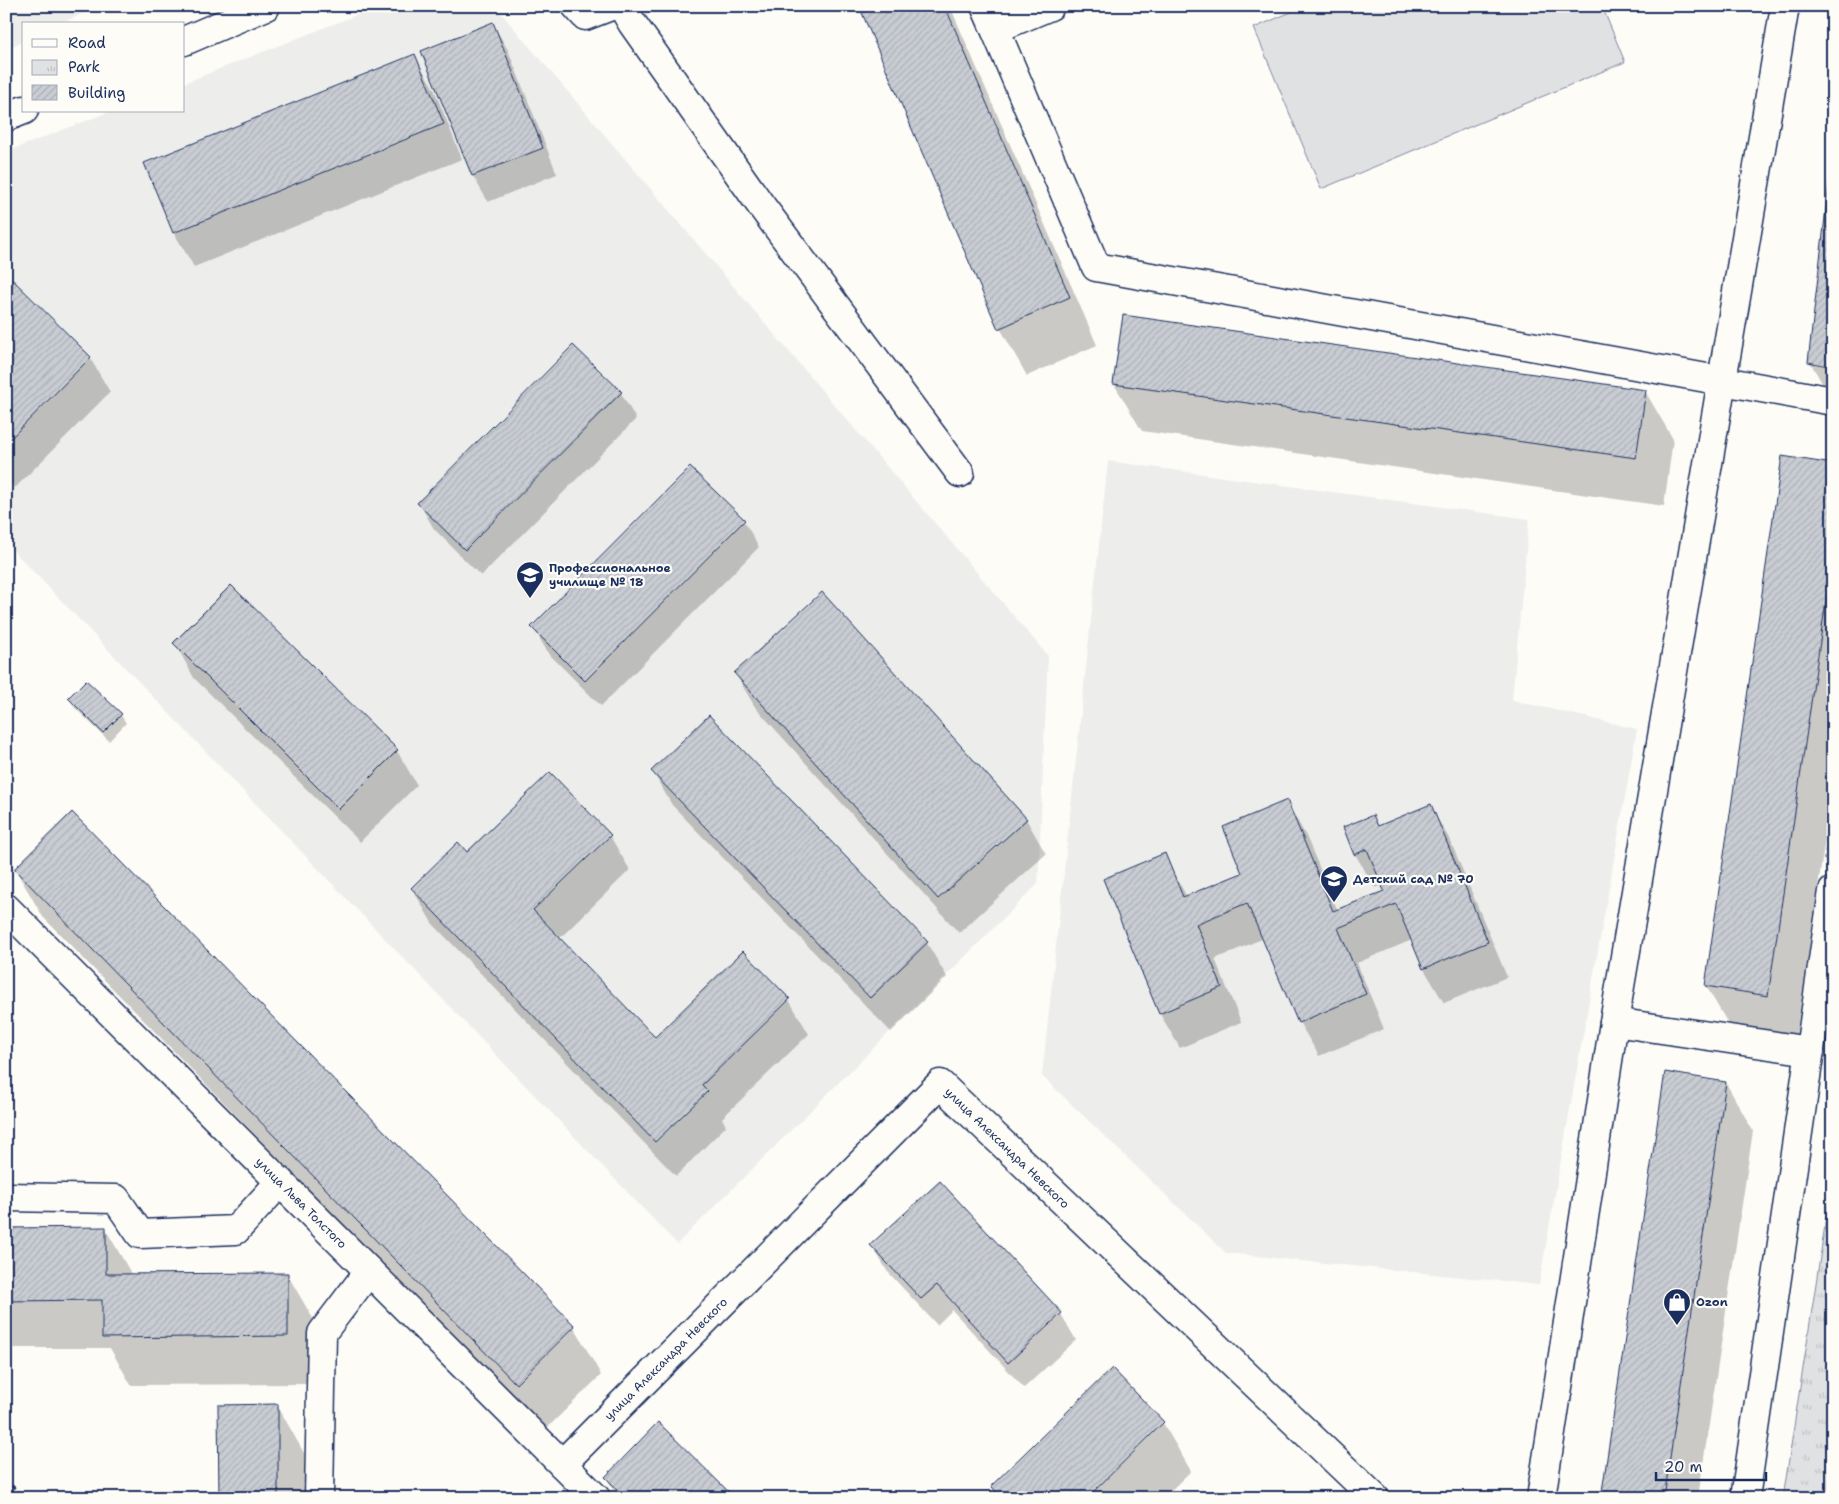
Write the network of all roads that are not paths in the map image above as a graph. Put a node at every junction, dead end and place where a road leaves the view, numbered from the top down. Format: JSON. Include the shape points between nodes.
{"nodes":[{"id":1,"x":266,"y":6,"type":"edge"},
{"id":2,"x":576,"y":6,"type":"edge"},
{"id":3,"x":611,"y":6,"type":"edge"},
{"id":4,"x":622,"y":6,"type":"edge"},
{"id":5,"x":1050,"y":6,"type":"edge"},
{"id":6,"x":1786,"y":6,"type":"edge"},
{"id":7,"x":990,"y":18,"type":"edge"},
{"id":8,"x":185,"y":41,"type":"edge"},
{"id":9,"x":22,"y":111,"type":"edge"},
{"id":10,"x":6,"y":117,"type":"edge"},
{"id":11,"x":1722,"y":381,"type":"junction"},
{"id":12,"x":1833,"y":401,"type":"edge"},
{"id":13,"x":960,"y":473,"type":"dead end"},
{"id":14,"x":1833,"y":891,"type":"edge"},
{"id":15,"x":7,"y":910,"type":"edge"},
{"id":16,"x":1614,"y":1022,"type":"junction"},
{"id":17,"x":1810,"y":1051,"type":"junction"},
{"id":18,"x":280,"y":1182,"type":"junction"},
{"id":19,"x":6,"y":1197,"type":"edge"},
{"id":20,"x":370,"y":1272,"type":"junction"},
{"id":21,"x":562,"y":1464,"type":"junction"},
{"id":22,"x":319,"y":1498,"type":"edge"},
{"id":23,"x":596,"y":1498,"type":"edge"},
{"id":24,"x":1375,"y":1498,"type":"edge"},
{"id":25,"x":1541,"y":1498,"type":"edge"},
{"id":26,"x":1745,"y":1498,"type":"edge"}],
"edges":[{"from":1,"to":8,"type":"street"},
{"from":2,"to":3,"type":"street","via":[[585,16]]},
{"from":4,"to":13,"type":"street","via":[[760,204]]},
{"from":5,"to":7,"type":"street"},
{"from":6,"to":11,"type":"street"},
{"from":7,"to":11,"type":"street","via":[[1096,267]]},
{"from":9,"to":10,"type":"street"},
{"from":11,"to":12,"type":"street"},
{"from":11,"to":16,"type":"street"},
{"from":14,"to":17,"type":"street"},
{"from":15,"to":18,"type":"street","name":"улица Льва Толстого"},
{"from":16,"to":17,"type":"street"},
{"from":16,"to":25,"type":"street"},
{"from":17,"to":26,"type":"street"},
{"from":18,"to":19,"type":"street","via":[[236,1230],[140,1234],[116,1199]]},
{"from":18,"to":20,"type":"street","name":"улица Льва Толстого"},
{"from":20,"to":21,"type":"street","name":"улица Льва Толстого"},
{"from":20,"to":22,"type":"street","via":[[322,1333]]},
{"from":21,"to":23,"type":"street","name":"улица Льва Толстого"},
{"from":21,"to":24,"type":"street","name":"улица Александра Невского","via":[[940,1084]]}]}
